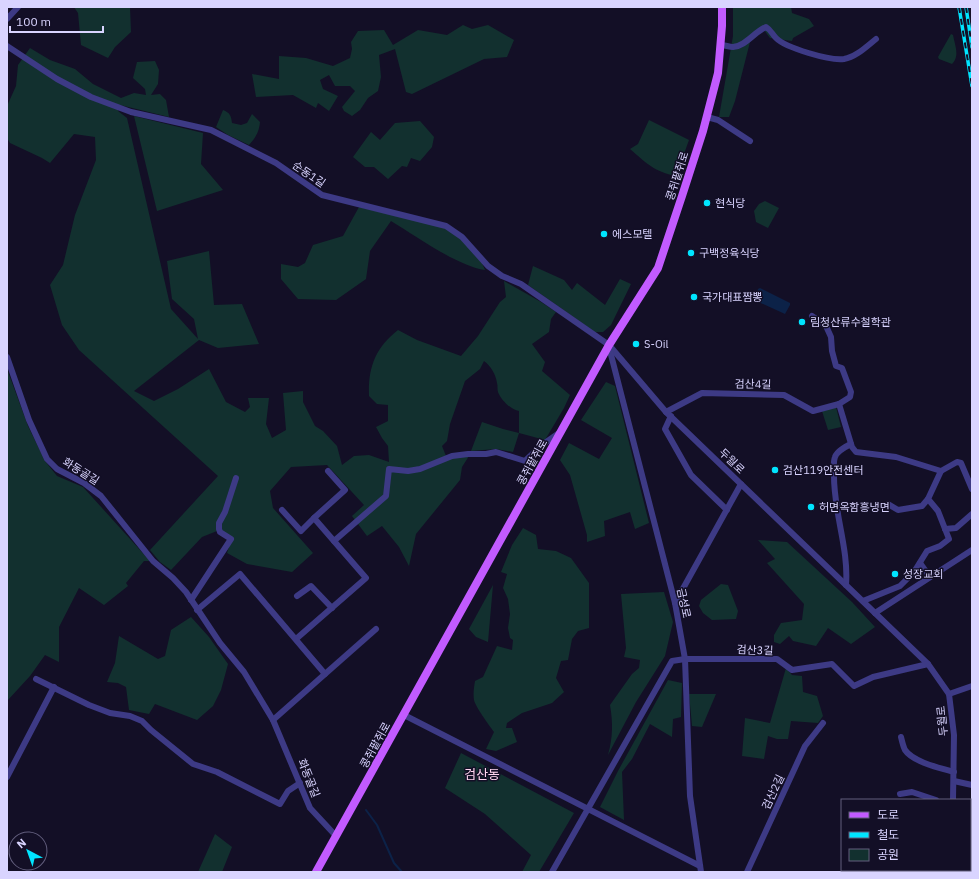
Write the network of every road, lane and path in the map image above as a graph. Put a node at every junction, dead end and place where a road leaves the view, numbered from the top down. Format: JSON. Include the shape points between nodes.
{"nodes":[{"id":1,"x":18,"y":7,"type":"edge"},
{"id":2,"x":722,"y":7,"type":"edge"},
{"id":3,"x":7,"y":19,"type":"edge"},
{"id":4,"x":876,"y":39,"type":"dead end"},
{"id":5,"x":721,"y":45,"type":"junction"},
{"id":6,"x":7,"y":46,"type":"edge"},
{"id":7,"x":707,"y":117,"type":"junction"},
{"id":8,"x":750,"y":141,"type":"dead end"},
{"id":9,"x":812,"y":316,"type":"dead end"},
{"id":10,"x":609,"y":345,"type":"junction"},
{"id":11,"x":7,"y":357,"type":"edge"},
{"id":12,"x":839,"y":404,"type":"junction"},
{"id":13,"x":669,"y":414,"type":"junction"},
{"id":14,"x":561,"y":431,"type":"junction"},
{"id":15,"x":851,"y":444,"type":"junction"},
{"id":16,"x":328,"y":471,"type":"dead end"},
{"id":17,"x":941,"y":471,"type":"junction"},
{"id":18,"x":236,"y":478,"type":"dead end"},
{"id":19,"x":741,"y":484,"type":"junction"},
{"id":20,"x":972,"y":489,"type":"edge"},
{"id":21,"x":928,"y":499,"type":"junction"},
{"id":22,"x":888,"y":504,"type":"dead end"},
{"id":23,"x":282,"y":510,"type":"dead end"},
{"id":24,"x":727,"y":510,"type":"junction"},
{"id":25,"x":972,"y":514,"type":"edge"},
{"id":26,"x":314,"y":518,"type":"junction"},
{"id":27,"x":945,"y":529,"type":"junction"},
{"id":28,"x":334,"y":541,"type":"junction"},
{"id":29,"x":972,"y":550,"type":"edge"},
{"id":30,"x":920,"y":563,"type":"junction"},
{"id":31,"x":930,"y":577,"type":"junction"},
{"id":32,"x":846,"y":585,"type":"junction"},
{"id":33,"x":297,"y":596,"type":"dead end"},
{"id":34,"x":191,"y":600,"type":"junction"},
{"id":35,"x":863,"y":601,"type":"junction"},
{"id":36,"x":675,"y":603,"type":"junction"},
{"id":37,"x":332,"y":608,"type":"junction"},
{"id":38,"x":197,"y":610,"type":"junction"},
{"id":39,"x":875,"y":613,"type":"junction"},
{"id":40,"x":376,"y":629,"type":"dead end"},
{"id":41,"x":296,"y":639,"type":"junction"},
{"id":42,"x":685,"y":659,"type":"junction"},
{"id":43,"x":928,"y":664,"type":"junction"},
{"id":44,"x":325,"y":674,"type":"junction"},
{"id":45,"x":36,"y":679,"type":"dead end"},
{"id":46,"x":972,"y":686,"type":"edge"},
{"id":47,"x":54,"y":687,"type":"junction"},
{"id":48,"x":949,"y":694,"type":"junction"},
{"id":49,"x":404,"y":715,"type":"junction"},
{"id":50,"x":273,"y":720,"type":"junction"},
{"id":51,"x":822,"y":723,"type":"dead end"},
{"id":52,"x":901,"y":737,"type":"dead end"},
{"id":53,"x":954,"y":772,"type":"junction"},
{"id":54,"x":7,"y":777,"type":"edge"},
{"id":55,"x":954,"y":781,"type":"junction"},
{"id":56,"x":300,"y":783,"type":"junction"},
{"id":57,"x":972,"y":785,"type":"edge"},
{"id":58,"x":900,"y":794,"type":"dead end"},
{"id":59,"x":933,"y":799,"type":"edge"},
{"id":60,"x":953,"y":799,"type":"edge"},
{"id":61,"x":588,"y":809,"type":"junction"},
{"id":62,"x":336,"y":836,"type":"junction"},
{"id":63,"x":700,"y":869,"type":"edge"},
{"id":64,"x":316,"y":872,"type":"edge"},
{"id":65,"x":552,"y":872,"type":"edge"},
{"id":66,"x":747,"y":872,"type":"edge"}],
"edges":[{"from":1,"to":3,"type":"street"},
{"from":2,"to":5,"type":"main road","name":"콩쥐팥쥐로"},
{"from":4,"to":5,"type":"street","via":[[858,53],[845,59],[829,59],[801,51],[776,38],[766,27],[734,47]]},
{"from":5,"to":7,"type":"main road","name":"콩쥐팥쥐로","via":[[718,73]]},
{"from":6,"to":10,"type":"street","name":"순동1길","via":[[57,80],[91,97],[131,112],[211,130],[276,163],[322,195],[446,226],[462,237],[488,266],[502,276],[521,284]]},
{"from":7,"to":8,"type":"street","via":[[718,120]]},
{"from":7,"to":10,"type":"main road","name":"콩쥐팥쥐로","via":[[658,268]]},
{"from":9,"to":12,"type":"street","via":[[826,326],[831,337],[836,366],[842,368],[851,392],[850,397]]},
{"from":10,"to":13,"type":"street","name":"두월로"},
{"from":10,"to":14,"type":"main road","name":"콩쥐팥쥐로"},
{"from":10,"to":36,"type":"street","name":"금성로"},
{"from":11,"to":34,"type":"street","name":"화동골길","via":[[46,459],[57,469],[84,482],[101,496],[153,561],[173,578]]},
{"from":12,"to":13,"type":"street","name":"검산4길","via":[[813,411],[784,395],[702,393]]},
{"from":12,"to":15,"type":"street"},
{"from":13,"to":19,"type":"street","name":"두월로"},
{"from":13,"to":24,"type":"street","via":[[665,429],[691,475]]},
{"from":14,"to":28,"type":"street","via":[[526,461],[496,452],[452,456],[408,471],[389,469],[386,496]]},
{"from":14,"to":49,"type":"main road","name":"콩쥐팥쥐로"},
{"from":15,"to":17,"type":"street","via":[[856,452],[896,457]]},
{"from":15,"to":32,"type":"street","via":[[839,451],[835,457],[834,482],[847,570]]},
{"from":16,"to":26,"type":"street","via":[[345,490]]},
{"from":17,"to":20,"type":"street","via":[[957,462],[961,463]]},
{"from":17,"to":21,"type":"street"},
{"from":18,"to":34,"type":"street","via":[[219,523],[220,532],[230,538],[229,542]]},
{"from":19,"to":24,"type":"street"},
{"from":19,"to":32,"type":"street","name":"두월로"},
{"from":21,"to":22,"type":"street","via":[[922,506],[898,510]]},
{"from":21,"to":27,"type":"street","via":[[938,511]]},
{"from":23,"to":26,"type":"street","via":[[301,531]]},
{"from":24,"to":36,"type":"street"},
{"from":25,"to":27,"type":"street","via":[[956,528]]},
{"from":26,"to":28,"type":"street"},
{"from":27,"to":30,"type":"street","via":[[949,539],[927,551]]},
{"from":28,"to":37,"type":"street","via":[[366,578]]},
{"from":29,"to":31,"type":"street"},
{"from":30,"to":31,"type":"street"},
{"from":30,"to":35,"type":"street","via":[[900,586]]},
{"from":31,"to":39,"type":"street"},
{"from":32,"to":35,"type":"street","name":"두월로"},
{"from":33,"to":37,"type":"street","via":[[311,586]]},
{"from":34,"to":38,"type":"street","name":"화동골길"},
{"from":35,"to":39,"type":"street","name":"두월로"},
{"from":36,"to":42,"type":"street","name":"금성로"},
{"from":37,"to":41,"type":"street"},
{"from":38,"to":41,"type":"street","via":[[240,574]]},
{"from":38,"to":50,"type":"street","name":"화동골길","via":[[244,672]]},
{"from":39,"to":43,"type":"street","name":"두월로"},
{"from":40,"to":44,"type":"street"},
{"from":41,"to":44,"type":"street"},
{"from":42,"to":43,"type":"street","name":"검산3길","via":[[776,659],[792,670],[832,664],[854,686],[873,677]]},
{"from":42,"to":61,"type":"street","via":[[672,661]]},
{"from":42,"to":63,"type":"street","name":"금성로","via":[[690,796]]},
{"from":43,"to":48,"type":"street","name":"두월로"},
{"from":44,"to":50,"type":"street"},
{"from":45,"to":47,"type":"street"},
{"from":46,"to":48,"type":"street"},
{"from":47,"to":54,"type":"street"},
{"from":47,"to":56,"type":"street","via":[[110,713],[142,720],[194,764],[217,772],[280,804],[288,791]]},
{"from":48,"to":53,"type":"street","name":"두월로","via":[[954,735]]},
{"from":49,"to":61,"type":"street"},
{"from":49,"to":62,"type":"main road","name":"콩쥐팥쥐로"},
{"from":50,"to":56,"type":"street","name":"화동골길"},
{"from":51,"to":66,"type":"street","name":"검산2길","via":[[805,746]]},
{"from":52,"to":53,"type":"street","via":[[904,749],[909,755]]},
{"from":53,"to":55,"type":"street","name":"두월로"},
{"from":55,"to":57,"type":"street"},
{"from":55,"to":60,"type":"street","name":"두월로"},
{"from":56,"to":62,"type":"street","name":"화동골길","via":[[310,808]]},
{"from":58,"to":59,"type":"street","via":[[912,792]]},
{"from":61,"to":63,"type":"street"},
{"from":61,"to":65,"type":"street"},
{"from":62,"to":64,"type":"main road","name":"콩쥐팥쥐로"}]}
